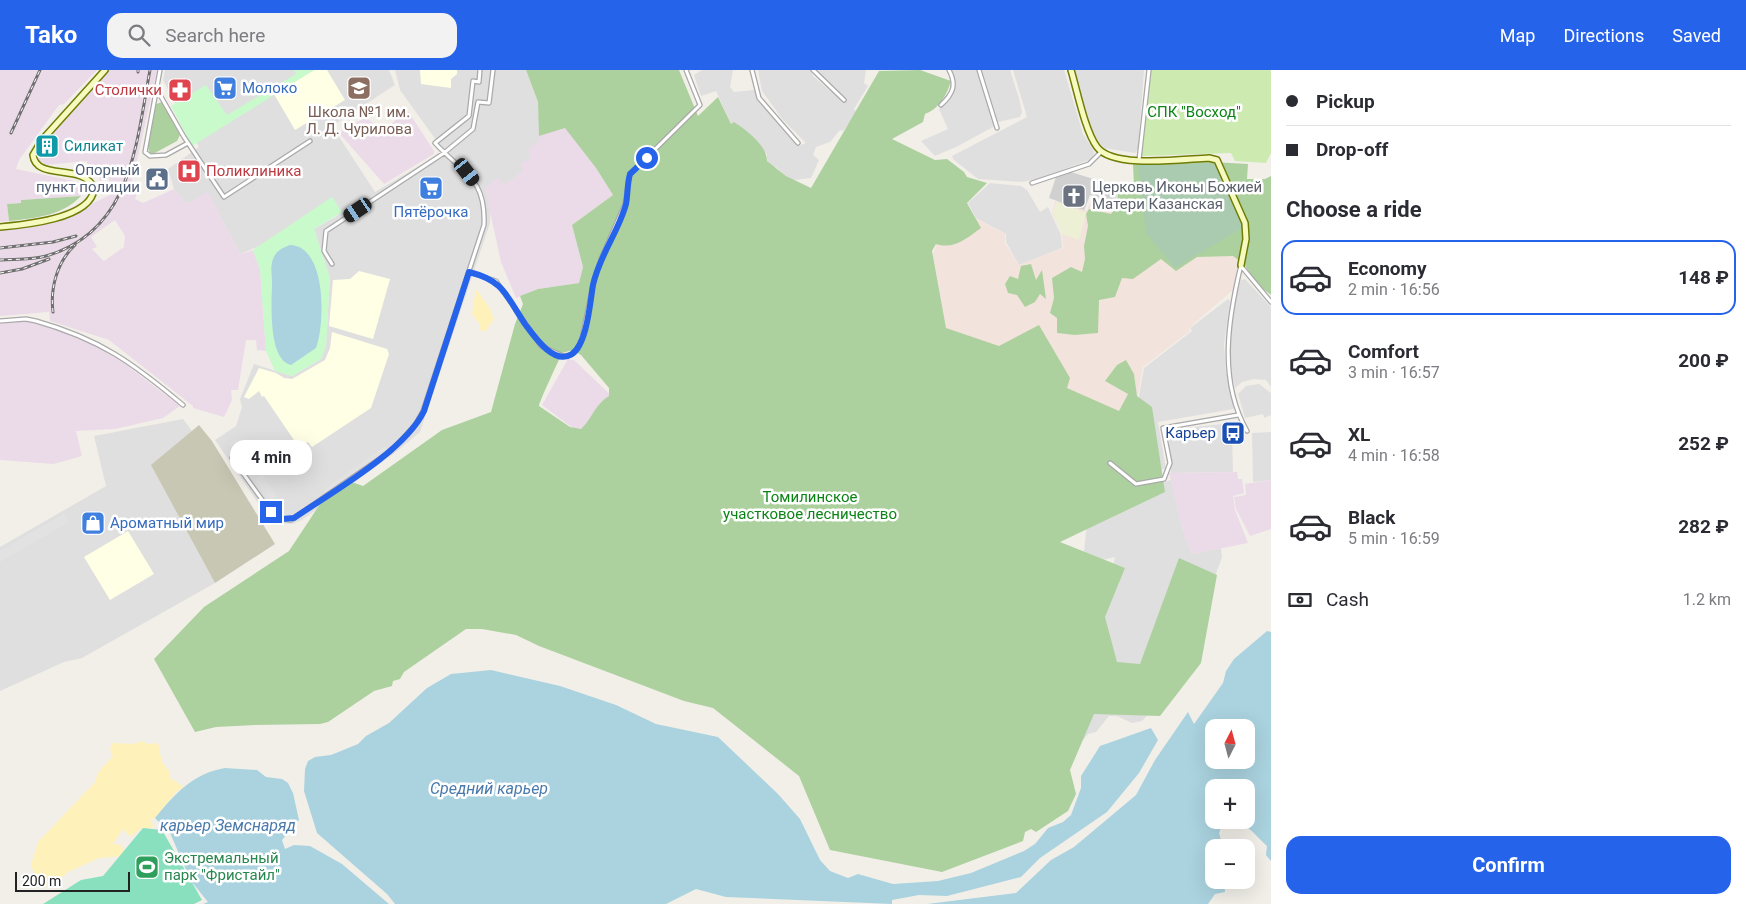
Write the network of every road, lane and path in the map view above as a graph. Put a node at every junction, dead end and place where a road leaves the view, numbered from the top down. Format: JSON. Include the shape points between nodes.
{"nodes":[{"id":1,"x":105,"y":70,"type":"edge"},
{"id":2,"x":160,"y":70,"type":"edge"},
{"id":3,"x":480,"y":70,"type":"edge"},
{"id":4,"x":493,"y":70,"type":"edge"},
{"id":5,"x":686,"y":70,"type":"edge"},
{"id":6,"x":752,"y":70,"type":"edge"},
{"id":7,"x":813,"y":70,"type":"edge"},
{"id":8,"x":948,"y":70,"type":"edge"},
{"id":9,"x":979,"y":70,"type":"edge"},
{"id":10,"x":1071,"y":70,"type":"edge"},
{"id":11,"x":1149,"y":70,"type":"edge"},
{"id":12,"x":156,"y":88,"type":"junction"},
{"id":13,"x":844,"y":100,"type":"dead end"},
{"id":14,"x":941,"y":105,"type":"dead end"},
{"id":15,"x":997,"y":128,"type":"dead end"},
{"id":16,"x":310,"y":141,"type":"dead end"},
{"id":17,"x":798,"y":142,"type":"dead end"},
{"id":18,"x":188,"y":143,"type":"junction"},
{"id":19,"x":1102,"y":152,"type":"junction"},
{"id":20,"x":444,"y":153,"type":"junction"},
{"id":21,"x":1139,"y":160,"type":"junction"},
{"id":22,"x":1032,"y":183,"type":"dead end"},
{"id":23,"x":0,"y":227,"type":"edge"},
{"id":24,"x":332,"y":264,"type":"dead end"},
{"id":25,"x":1241,"y":265,"type":"junction"},
{"id":26,"x":469,"y":272,"type":"junction"},
{"id":27,"x":1271,"y":302,"type":"edge"},
{"id":28,"x":0,"y":321,"type":"edge"},
{"id":29,"x":183,"y":406,"type":"dead end"},
{"id":30,"x":1238,"y":415,"type":"junction"},
{"id":31,"x":1247,"y":431,"type":"dead end"},
{"id":32,"x":232,"y":458,"type":"dead end"},
{"id":33,"x":1110,"y":463,"type":"dead end"}],
"edges":[{"from":1,"to":23,"type":"street","via":[[42,140],[34,155],[40,168],[74,174],[89,181],[94,189],[92,197],[80,207],[54,219]]},
{"from":2,"to":12,"type":"street"},
{"from":3,"to":20,"type":"street","via":[[479,82],[473,81],[469,116],[435,143]]},
{"from":4,"to":20,"type":"street","via":[[489,103],[478,102],[473,129]]},
{"from":5,"to":26,"type":"street","via":[[700,105],[630,174],[626,204],[601,259],[577,349],[563,356],[541,346],[500,286],[490,278]]},
{"from":6,"to":17,"type":"street","via":[[759,98]]},
{"from":7,"to":13,"type":"street"},
{"from":8,"to":14,"type":"street","via":[[954,82],[952,93]]},
{"from":9,"to":15,"type":"street"},
{"from":10,"to":19,"type":"street","via":[[1091,135]]},
{"from":11,"to":21,"type":"street"},
{"from":12,"to":18,"type":"street"},
{"from":12,"to":18,"type":"street","via":[[145,152],[150,156],[166,155]]},
{"from":16,"to":18,"type":"street","via":[[224,197]]},
{"from":19,"to":21,"type":"street","via":[[1119,159]]},
{"from":19,"to":22,"type":"street","via":[[1082,166]]},
{"from":20,"to":24,"type":"street","via":[[326,231],[324,251]]},
{"from":20,"to":26,"type":"street","via":[[467,172],[481,192],[484,225]]},
{"from":21,"to":25,"type":"street","via":[[1217,160],[1244,224],[1246,238]]},
{"from":25,"to":27,"type":"street"},
{"from":25,"to":30,"type":"street","via":[[1231,312],[1227,362]]},
{"from":26,"to":32,"type":"street","via":[[424,411],[416,426],[391,451],[294,518],[286,520],[271,512]]},
{"from":28,"to":29,"type":"street","via":[[36,321],[99,344],[126,360]]},
{"from":30,"to":31,"type":"street"},
{"from":30,"to":33,"type":"street","via":[[1163,428],[1170,463],[1164,479],[1136,484]]}]}
